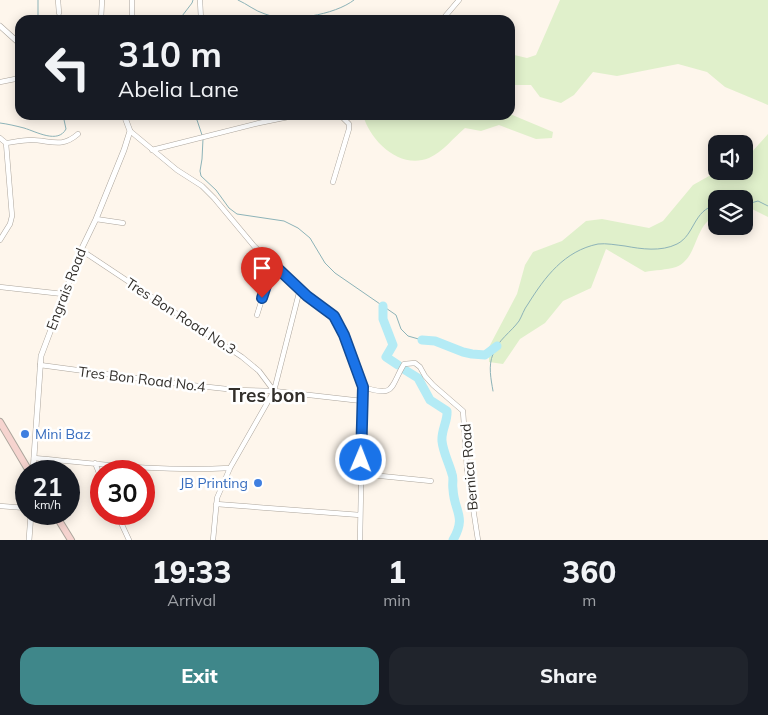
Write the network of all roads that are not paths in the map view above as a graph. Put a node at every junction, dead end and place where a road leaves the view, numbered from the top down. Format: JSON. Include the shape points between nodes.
{"nodes":[{"id":1,"x":58,"y":0,"type":"edge"},
{"id":2,"x":102,"y":0,"type":"edge"},
{"id":3,"x":132,"y":0,"type":"edge"},
{"id":4,"x":200,"y":0,"type":"edge"},
{"id":5,"x":459,"y":0,"type":"edge"},
{"id":6,"x":59,"y":13,"type":"dead end"},
{"id":7,"x":101,"y":15,"type":"edge"},
{"id":8,"x":132,"y":15,"type":"edge"},
{"id":9,"x":201,"y":15,"type":"edge"},
{"id":10,"x":446,"y":15,"type":"edge"},
{"id":11,"x":0,"y":26,"type":"edge"},
{"id":12,"x":15,"y":40,"type":"edge"},
{"id":13,"x":15,"y":79,"type":"edge"},
{"id":14,"x":0,"y":82,"type":"edge"},
{"id":15,"x":126,"y":120,"type":"edge"},
{"id":16,"x":274,"y":120,"type":"edge"},
{"id":17,"x":345,"y":120,"type":"edge"},
{"id":18,"x":130,"y":131,"type":"junction"},
{"id":19,"x":78,"y":134,"type":"dead end"},
{"id":20,"x":0,"y":138,"type":"edge"},
{"id":21,"x":6,"y":143,"type":"junction"},
{"id":22,"x":152,"y":150,"type":"junction"},
{"id":23,"x":334,"y":182,"type":"dead end"},
{"id":24,"x":96,"y":219,"type":"junction"},
{"id":25,"x":123,"y":223,"type":"dead end"},
{"id":26,"x":0,"y":240,"type":"edge"},
{"id":27,"x":80,"y":250,"type":"junction"},
{"id":28,"x":273,"y":264,"type":"junction"},
{"id":29,"x":0,"y":288,"type":"edge"},
{"id":30,"x":300,"y":289,"type":"junction"},
{"id":31,"x":63,"y":294,"type":"junction"},
{"id":32,"x":257,"y":315,"type":"dead end"},
{"id":33,"x":40,"y":365,"type":"junction"},
{"id":34,"x":363,"y":387,"type":"junction"},
{"id":35,"x":274,"y":391,"type":"junction"},
{"id":36,"x":362,"y":401,"type":"junction"},
{"id":37,"x":0,"y":422,"type":"edge"},
{"id":38,"x":34,"y":458,"type":"joint"},
{"id":39,"x":22,"y":460,"type":"edge"},
{"id":40,"x":90,"y":463,"type":"edge"},
{"id":41,"x":155,"y":468,"type":"edge"},
{"id":42,"x":230,"y":468,"type":"junction"},
{"id":43,"x":361,"y":474,"type":"junction"},
{"id":44,"x":431,"y":481,"type":"dead end"},
{"id":45,"x":216,"y":504,"type":"junction"},
{"id":46,"x":0,"y":506,"type":"edge"},
{"id":47,"x":15,"y":507,"type":"edge"},
{"id":48,"x":360,"y":515,"type":"junction"},
{"id":49,"x":30,"y":525,"type":"edge"},
{"id":50,"x":62,"y":525,"type":"edge"},
{"id":51,"x":122,"y":525,"type":"edge"},
{"id":52,"x":29,"y":540,"type":"edge"},
{"id":53,"x":71,"y":540,"type":"edge"},
{"id":54,"x":129,"y":540,"type":"edge"},
{"id":55,"x":213,"y":540,"type":"edge"},
{"id":56,"x":360,"y":540,"type":"edge"},
{"id":57,"x":478,"y":540,"type":"edge"}],
"edges":[{"from":1,"to":6,"type":"street"},
{"from":2,"to":7,"type":"street"},
{"from":3,"to":8,"type":"street"},
{"from":4,"to":9,"type":"street"},
{"from":5,"to":10,"type":"street"},
{"from":11,"to":12,"type":"street"},
{"from":13,"to":14,"type":"street"},
{"from":15,"to":18,"type":"street"},
{"from":16,"to":22,"type":"street"},
{"from":17,"to":23,"type":"street","via":[[349,129]]},
{"from":18,"to":22,"type":"street"},
{"from":18,"to":24,"type":"street","name":"Engrais Road"},
{"from":19,"to":21,"type":"street","via":[[57,144],[33,140]]},
{"from":20,"to":21,"type":"street"},
{"from":21,"to":26,"type":"street","via":[[12,216]]},
{"from":22,"to":28,"type":"street","via":[[202,186]]},
{"from":24,"to":25,"type":"street"},
{"from":24,"to":27,"type":"street","name":"Engrais Road"},
{"from":27,"to":31,"type":"street","name":"Engrais Road"},
{"from":27,"to":35,"type":"street","name":"Tres Bon Road No.3","via":[[242,357],[259,371]]},
{"from":28,"to":30,"type":"street"},
{"from":28,"to":32,"type":"street"},
{"from":29,"to":31,"type":"street"},
{"from":30,"to":34,"type":"street","via":[[334,316]]},
{"from":30,"to":35,"type":"street"},
{"from":31,"to":33,"type":"street","name":"Engrais Road"},
{"from":33,"to":35,"type":"street","name":"Tres Bon Road No.4","via":[[171,383]]},
{"from":33,"to":38,"type":"street","name":"Engrais Road"},
{"from":34,"to":36,"type":"street"},
{"from":34,"to":57,"type":"street","name":"Bernica Road","via":[[388,390],[404,364],[415,363],[433,385],[463,411],[467,469]]},
{"from":35,"to":36,"type":"street","name":"Tres Bon Road No.4"},
{"from":35,"to":42,"type":"street"},
{"from":36,"to":43,"type":"street"},
{"from":37,"to":39,"type":"main road"},
{"from":38,"to":40,"type":"street"},
{"from":41,"to":42,"type":"street"},
{"from":42,"to":45,"type":"street"},
{"from":43,"to":44,"type":"street"},
{"from":43,"to":48,"type":"street"},
{"from":45,"to":48,"type":"street"},
{"from":45,"to":55,"type":"street"},
{"from":46,"to":47,"type":"street"},
{"from":48,"to":56,"type":"street"},
{"from":49,"to":52,"type":"street"},
{"from":50,"to":53,"type":"main road"},
{"from":51,"to":54,"type":"street"}]}
